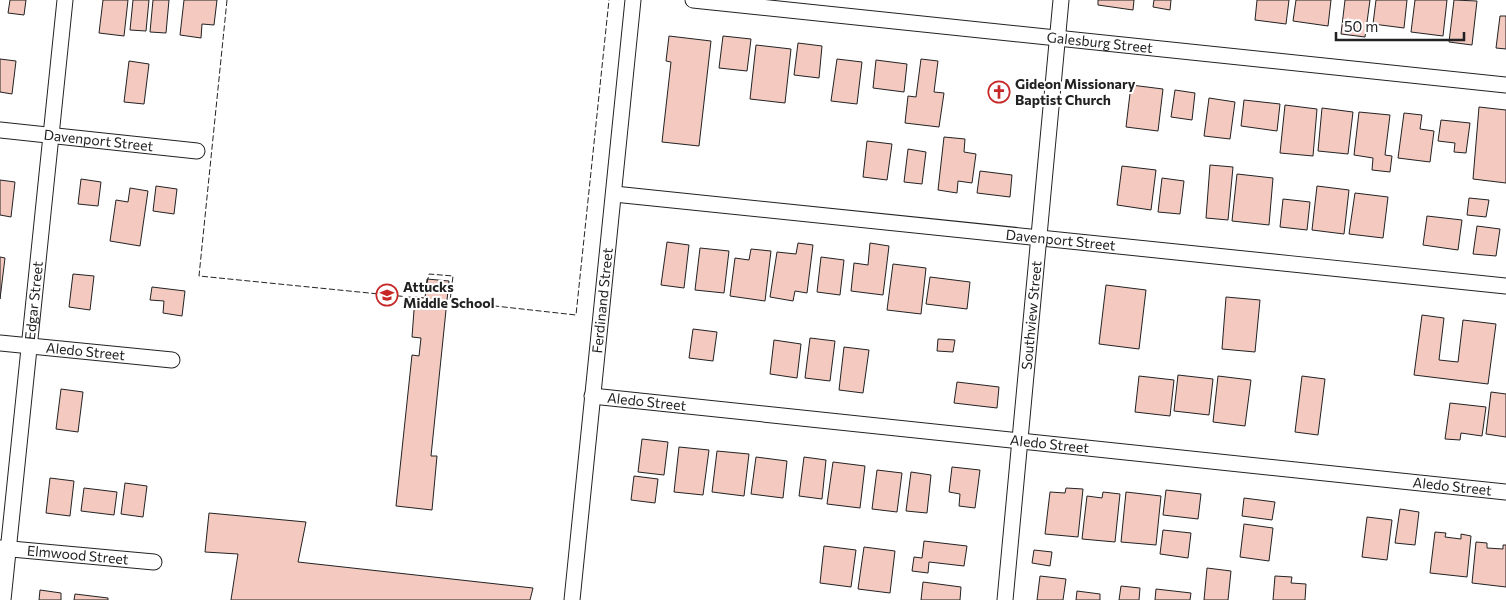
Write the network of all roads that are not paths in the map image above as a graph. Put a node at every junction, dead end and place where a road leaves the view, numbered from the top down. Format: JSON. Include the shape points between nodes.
{"nodes":[{"id":1,"x":65,"y":0,"type":"edge"},
{"id":2,"x":633,"y":0,"type":"edge"},
{"id":3,"x":693,"y":0,"type":"edge"},
{"id":4,"x":1061,"y":0,"type":"edge"},
{"id":5,"x":1058,"y":38,"type":"junction"},
{"id":6,"x":1506,"y":85,"type":"edge"},
{"id":7,"x":0,"y":130,"type":"edge"},
{"id":8,"x":51,"y":135,"type":"junction"},
{"id":9,"x":197,"y":151,"type":"dead end"},
{"id":10,"x":614,"y":194,"type":"junction"},
{"id":11,"x":1040,"y":239,"type":"junction"},
{"id":12,"x":1506,"y":286,"type":"edge"},
{"id":13,"x":0,"y":344,"type":"edge"},
{"id":14,"x":28,"y":346,"type":"junction"},
{"id":15,"x":172,"y":360,"type":"dead end"},
{"id":16,"x":592,"y":396,"type":"junction"},
{"id":17,"x":1019,"y":441,"type":"junction"},
{"id":18,"x":1506,"y":492,"type":"edge"},
{"id":19,"x":4,"y":548,"type":"edge"},
{"id":20,"x":154,"y":562,"type":"dead end"},
{"id":21,"x":3,"y":600,"type":"edge"},
{"id":22,"x":575,"y":600,"type":"edge"},
{"id":23,"x":1005,"y":600,"type":"edge"}],
"edges":[{"from":1,"to":8,"type":"street","name":"Edgar Street"},
{"from":2,"to":10,"type":"street","name":"Ferdinand Street"},
{"from":3,"to":5,"type":"street","name":"Galesburg Street"},
{"from":4,"to":5,"type":"street","name":"Southview Street"},
{"from":5,"to":6,"type":"street","name":"Galesburg Street"},
{"from":5,"to":11,"type":"street","name":"Southview Street"},
{"from":7,"to":8,"type":"street","name":"Davenport Street"},
{"from":8,"to":9,"type":"street","name":"Davenport Street"},
{"from":8,"to":14,"type":"street","name":"Edgar Street"},
{"from":10,"to":11,"type":"street","name":"Davenport Street"},
{"from":10,"to":16,"type":"street","name":"Ferdinand Street"},
{"from":11,"to":12,"type":"street","name":"Davenport Street"},
{"from":11,"to":17,"type":"street","name":"Southview Street"},
{"from":13,"to":14,"type":"street","name":"Aledo Street"},
{"from":14,"to":15,"type":"street","name":"Aledo Street"},
{"from":14,"to":19,"type":"street","name":"Edgar Street"},
{"from":16,"to":17,"type":"street","name":"Aledo Street"},
{"from":16,"to":22,"type":"street","name":"Ferdinand Street"},
{"from":17,"to":18,"type":"street","name":"Aledo Street"},
{"from":17,"to":23,"type":"street","name":"Southview Street"},
{"from":19,"to":20,"type":"street","name":"Elmwood Street"},
{"from":19,"to":21,"type":"street","name":"Edgar Street"}]}
